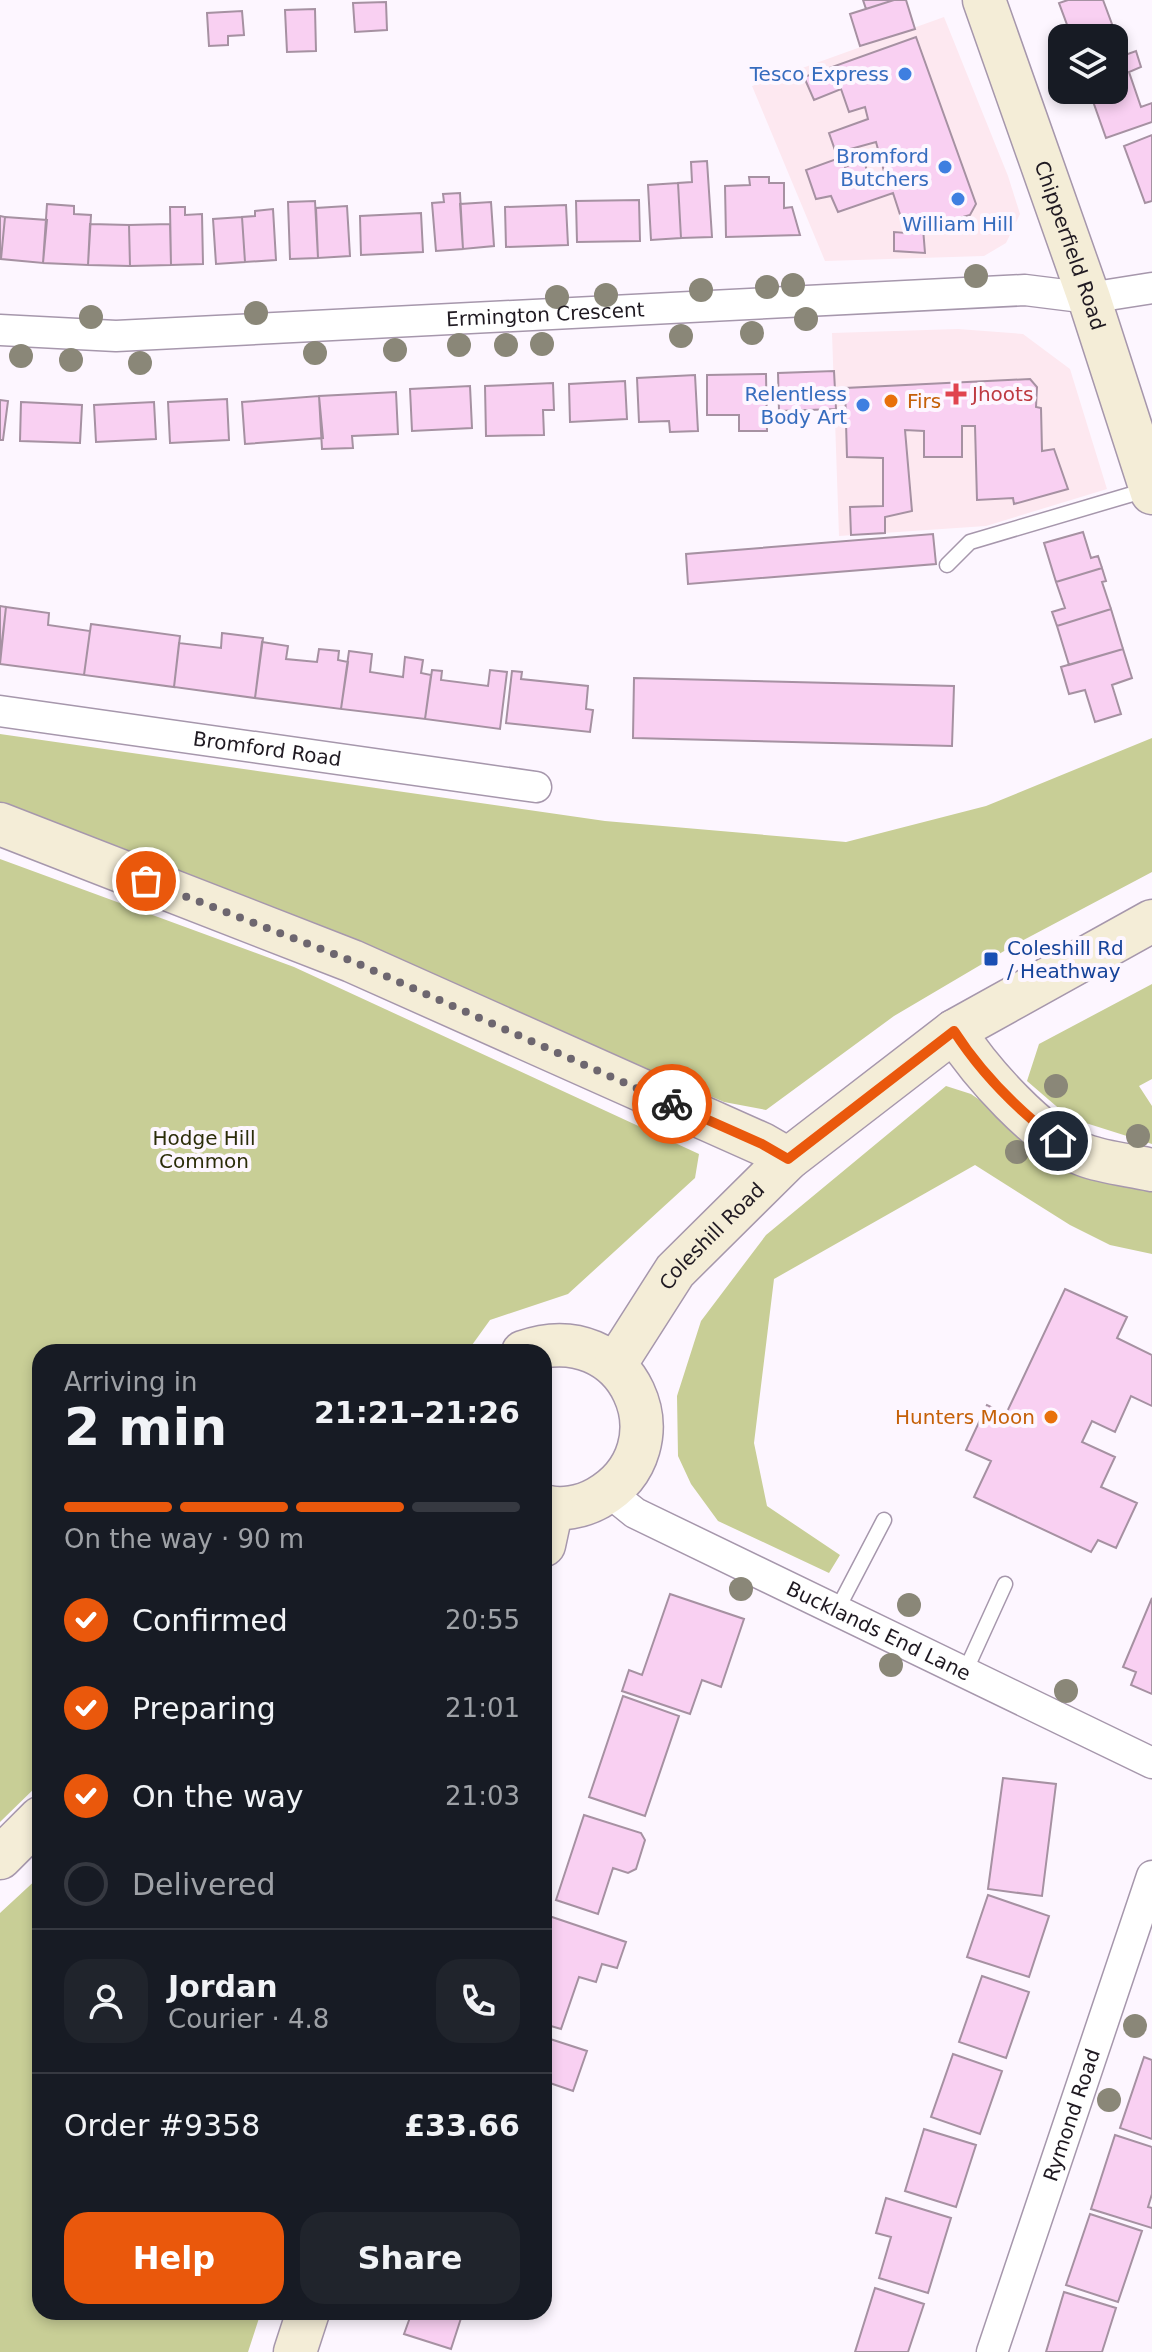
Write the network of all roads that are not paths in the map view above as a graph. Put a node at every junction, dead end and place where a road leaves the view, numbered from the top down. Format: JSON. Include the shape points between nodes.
{"nodes":[{"id":1,"x":984,"y":0,"type":"edge"},
{"id":2,"x":1152,"y":288,"type":"edge"},
{"id":3,"x":1089,"y":298,"type":"junction"},
{"id":4,"x":0,"y":330,"type":"edge"},
{"id":5,"x":1151,"y":491,"type":"edge"},
{"id":6,"x":947,"y":565,"type":"dead end"},
{"id":7,"x":0,"y":711,"type":"edge"},
{"id":8,"x":536,"y":787,"type":"dead end"},
{"id":9,"x":0,"y":824,"type":"edge"},
{"id":10,"x":1152,"y":921,"type":"edge"},
{"id":11,"x":954,"y":1031,"type":"junction"},
{"id":12,"x":788,"y":1159,"type":"junction"},
{"id":13,"x":1152,"y":1170,"type":"edge"},
{"id":14,"x":552,"y":1344,"type":"edge"},
{"id":15,"x":615,"y":1365,"type":"junction"},
{"id":16,"x":609,"y":1492,"type":"junction"},
{"id":17,"x":552,"y":1517,"type":"edge"},
{"id":18,"x":884,"y":1520,"type":"dead end"},
{"id":19,"x":1005,"y":1584,"type":"dead end"},
{"id":20,"x":837,"y":1610,"type":"junction"},
{"id":21,"x":964,"y":1674,"type":"junction"},
{"id":22,"x":1152,"y":1763,"type":"edge"},
{"id":23,"x":32,"y":1826,"type":"edge"},
{"id":24,"x":0,"y":1858,"type":"edge"},
{"id":25,"x":1152,"y":1876,"type":"edge"},
{"id":26,"x":305,"y":2320,"type":"edge"},
{"id":27,"x":295,"y":2352,"type":"edge"},
{"id":28,"x":992,"y":2352,"type":"edge"}],
"edges":[{"from":1,"to":3,"type":"street","name":"Chipperfield Road"},
{"from":2,"to":3,"type":"street","name":"Ermington Crescent"},
{"from":3,"to":4,"type":"street","name":"Ermington Crescent","via":[[1025,290],[116,336]]},
{"from":3,"to":5,"type":"street","name":"Chipperfield Road"},
{"from":5,"to":6,"type":"lane","via":[[970,542]]},
{"from":7,"to":8,"type":"street","name":"Bromford Road"},
{"from":9,"to":12,"type":"street","via":[[352,961]]},
{"from":10,"to":11,"type":"street","name":"Coleshill Road"},
{"from":11,"to":12,"type":"street","name":"Coleshill Road"},
{"from":11,"to":13,"type":"street","via":[[971,1058],[1058,1141],[1084,1155]]},
{"from":12,"to":15,"type":"street","name":"Coleshill Road","via":[[675,1271]]},
{"from":14,"to":15,"type":"street","via":[[594,1351]]},
{"from":15,"to":16,"type":"street","via":[[633,1388],[641,1430],[629,1471]]},
{"from":16,"to":17,"type":"street"},
{"from":16,"to":20,"type":"street","name":"Bucklands End Lane","via":[[635,1513]]},
{"from":18,"to":20,"type":"lane"},
{"from":19,"to":21,"type":"lane"},
{"from":20,"to":21,"type":"street","name":"Bucklands End Lane"},
{"from":21,"to":22,"type":"street","name":"Bucklands End Lane"},
{"from":23,"to":24,"type":"street"},
{"from":25,"to":28,"type":"street","name":"Rymond Road"},
{"from":26,"to":27,"type":"street"}]}
